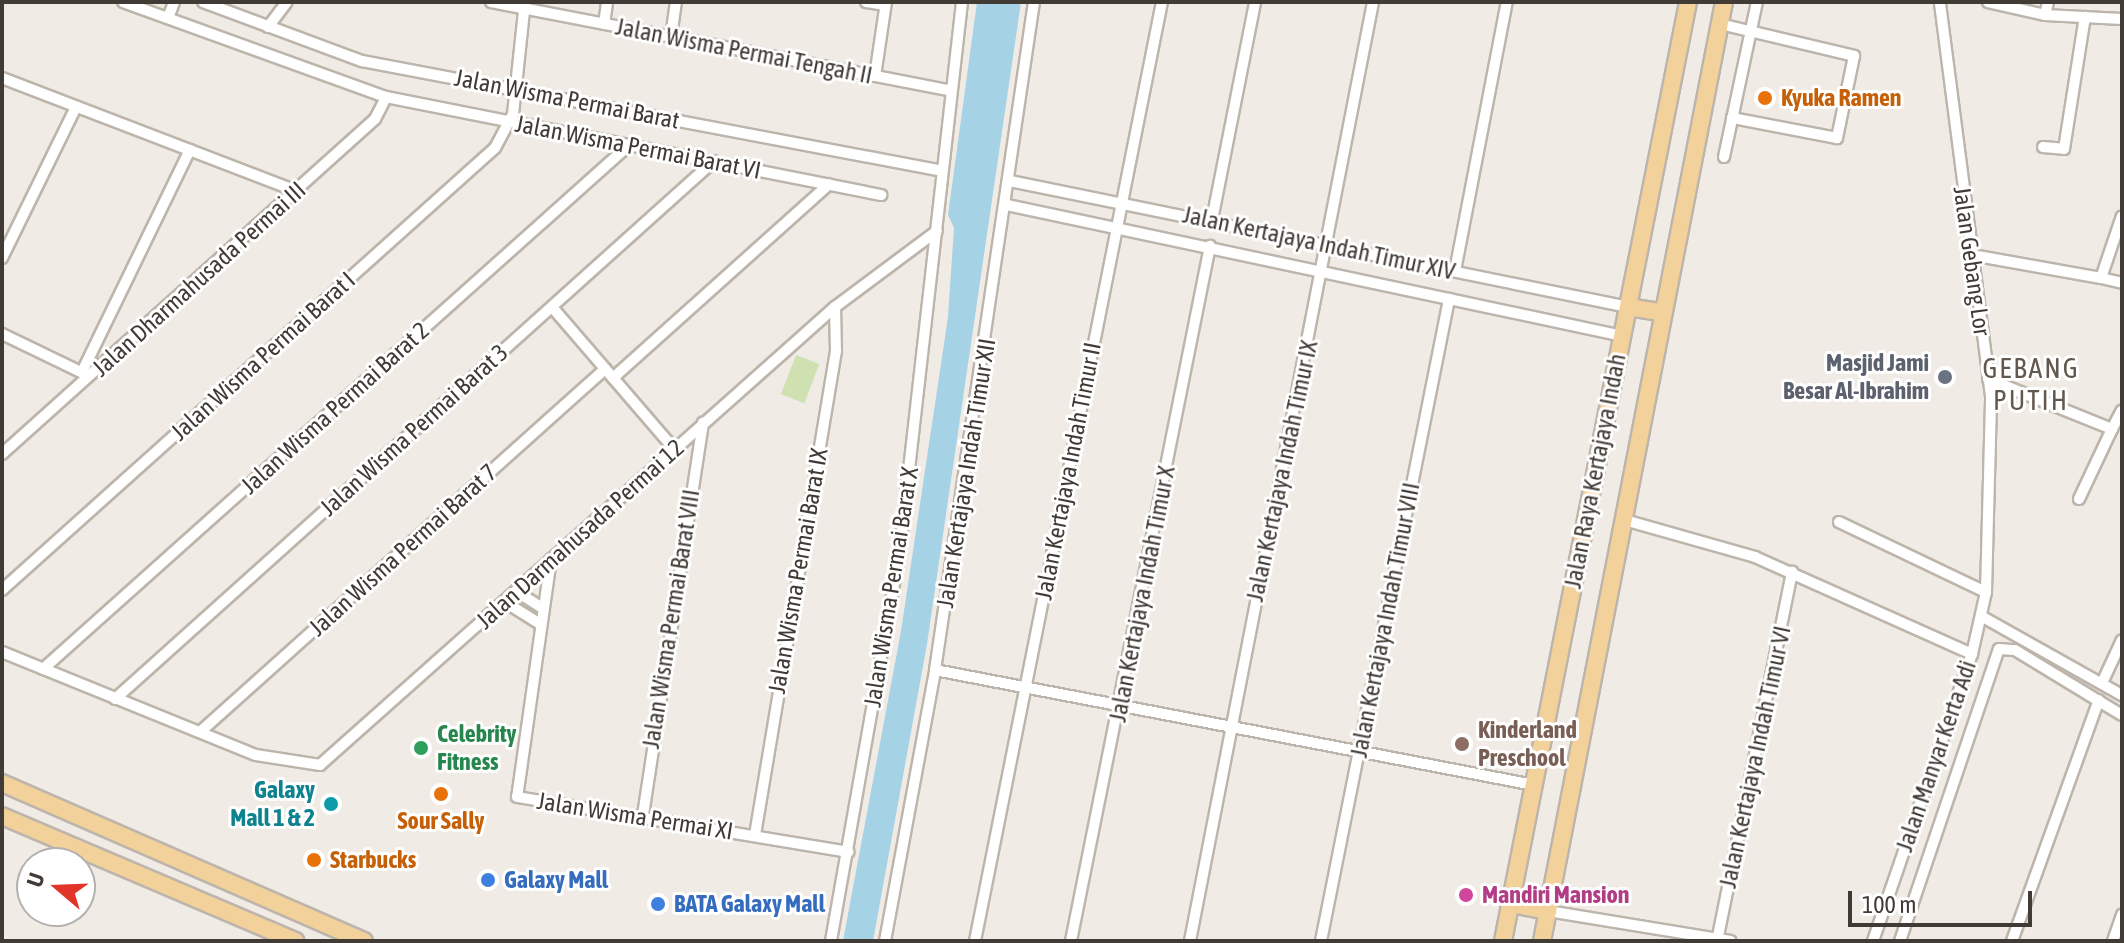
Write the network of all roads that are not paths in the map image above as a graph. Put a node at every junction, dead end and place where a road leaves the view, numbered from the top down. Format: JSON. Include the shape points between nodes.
{"nodes":[{"id":1,"x":123,"y":2,"type":"edge"},
{"id":2,"x":174,"y":2,"type":"edge"},
{"id":3,"x":203,"y":2,"type":"edge"},
{"id":4,"x":287,"y":2,"type":"edge"},
{"id":5,"x":491,"y":2,"type":"edge"},
{"id":6,"x":607,"y":2,"type":"edge"},
{"id":7,"x":676,"y":2,"type":"edge"},
{"id":8,"x":866,"y":2,"type":"edge"},
{"id":9,"x":962,"y":2,"type":"edge"},
{"id":10,"x":1034,"y":2,"type":"edge"},
{"id":11,"x":1162,"y":2,"type":"edge"},
{"id":12,"x":1255,"y":2,"type":"edge"},
{"id":13,"x":1373,"y":2,"type":"edge"},
{"id":14,"x":1507,"y":2,"type":"edge"},
{"id":15,"x":1688,"y":2,"type":"edge"},
{"id":16,"x":1724,"y":2,"type":"edge"},
{"id":17,"x":1757,"y":2,"type":"edge"},
{"id":18,"x":1940,"y":2,"type":"edge"},
{"id":19,"x":1988,"y":2,"type":"edge"},
{"id":20,"x":2048,"y":2,"type":"edge"},
{"id":21,"x":886,"y":4,"type":"edge"},
{"id":22,"x":525,"y":5,"type":"edge"},
{"id":23,"x":2045,"y":15,"type":"junction"},
{"id":24,"x":2085,"y":17,"type":"junction"},
{"id":25,"x":168,"y":18,"type":"junction"},
{"id":26,"x":2122,"y":19,"type":"edge"},
{"id":27,"x":604,"y":24,"type":"junction"},
{"id":28,"x":1720,"y":24,"type":"junction"},
{"id":29,"x":268,"y":27,"type":"junction"},
{"id":30,"x":1751,"y":31,"type":"junction"},
{"id":31,"x":671,"y":37,"type":"junction"},
{"id":32,"x":875,"y":76,"type":"junction"},
{"id":33,"x":2,"y":78,"type":"edge"},
{"id":34,"x":950,"y":90,"type":"junction"},
{"id":35,"x":517,"y":91,"type":"junction"},
{"id":36,"x":386,"y":97,"type":"junction"},
{"id":37,"x":76,"y":107,"type":"junction"},
{"id":38,"x":512,"y":118,"type":"junction"},
{"id":39,"x":1732,"y":118,"type":"junction"},
{"id":40,"x":628,"y":146,"type":"junction"},
{"id":41,"x":2043,"y":147,"type":"dead end"},
{"id":42,"x":190,"y":150,"type":"junction"},
{"id":43,"x":1724,"y":157,"type":"dead end"},
{"id":44,"x":714,"y":161,"type":"junction"},
{"id":45,"x":938,"y":170,"type":"junction"},
{"id":46,"x":1010,"y":181,"type":"junction"},
{"id":47,"x":829,"y":184,"type":"junction"},
{"id":48,"x":297,"y":191,"type":"junction"},
{"id":49,"x":881,"y":195,"type":"dead end"},
{"id":50,"x":1122,"y":203,"type":"junction"},
{"id":51,"x":1007,"y":205,"type":"junction"},
{"id":52,"x":2122,"y":216,"type":"edge"},
{"id":53,"x":1212,"y":220,"type":"junction"},
{"id":54,"x":1117,"y":226,"type":"junction"},
{"id":55,"x":937,"y":231,"type":"junction"},
{"id":56,"x":1328,"y":243,"type":"junction"},
{"id":57,"x":1210,"y":246,"type":"junction"},
{"id":58,"x":1972,"y":255,"type":"junction"},
{"id":59,"x":2,"y":258,"type":"edge"},
{"id":60,"x":1324,"y":268,"type":"junction"},
{"id":61,"x":1455,"y":271,"type":"junction"},
{"id":62,"x":2101,"y":278,"type":"junction"},
{"id":63,"x":2122,"y":283,"type":"edge"},
{"id":64,"x":1449,"y":299,"type":"junction"},
{"id":65,"x":552,"y":307,"type":"junction"},
{"id":66,"x":835,"y":307,"type":"junction"},
{"id":67,"x":1628,"y":307,"type":"junction"},
{"id":68,"x":1664,"y":313,"type":"junction"},
{"id":69,"x":2,"y":334,"type":"edge"},
{"id":70,"x":1623,"y":336,"type":"junction"},
{"id":71,"x":86,"y":374,"type":"junction"},
{"id":72,"x":609,"y":374,"type":"junction"},
{"id":73,"x":1988,"y":379,"type":"junction"},
{"id":74,"x":2122,"y":410,"type":"edge"},
{"id":75,"x":703,"y":423,"type":"junction"},
{"id":76,"x":2112,"y":429,"type":"junction"},
{"id":77,"x":674,"y":449,"type":"junction"},
{"id":78,"x":2,"y":454,"type":"edge"},
{"id":79,"x":2079,"y":499,"type":"dead end"},
{"id":80,"x":1628,"y":521,"type":"junction"},
{"id":81,"x":1839,"y":522,"type":"dead end"},
{"id":82,"x":551,"y":559,"type":"junction"},
{"id":83,"x":1792,"y":572,"type":"junction"},
{"id":84,"x":2,"y":590,"type":"edge"},
{"id":85,"x":516,"y":591,"type":"junction"},
{"id":86,"x":1986,"y":592,"type":"junction"},
{"id":87,"x":505,"y":602,"type":"junction"},
{"id":88,"x":542,"y":608,"type":"junction"},
{"id":89,"x":1981,"y":616,"type":"junction"},
{"id":90,"x":539,"y":623,"type":"junction"},
{"id":91,"x":2122,"y":640,"type":"edge"},
{"id":92,"x":2,"y":652,"type":"edge"},
{"id":93,"x":1972,"y":654,"type":"junction"},
{"id":94,"x":43,"y":669,"type":"junction"},
{"id":95,"x":935,"y":670,"type":"junction"},
{"id":96,"x":2102,"y":683,"type":"junction"},
{"id":97,"x":1025,"y":686,"type":"junction"},
{"id":98,"x":2122,"y":695,"type":"edge"},
{"id":99,"x":115,"y":699,"type":"junction"},
{"id":100,"x":2099,"y":700,"type":"junction"},
{"id":101,"x":1120,"y":703,"type":"junction"},
{"id":102,"x":2122,"y":715,"type":"edge"},
{"id":103,"x":1229,"y":727,"type":"junction"},
{"id":104,"x":202,"y":733,"type":"junction"},
{"id":105,"x":1358,"y":750,"type":"junction"},
{"id":106,"x":2,"y":783,"type":"edge"},
{"id":107,"x":1534,"y":785,"type":"junction"},
{"id":108,"x":643,"y":815,"type":"junction"},
{"id":109,"x":2,"y":816,"type":"edge"},
{"id":110,"x":755,"y":835,"type":"junction"},
{"id":111,"x":154,"y":848,"type":"junction"},
{"id":112,"x":848,"y":852,"type":"junction"},
{"id":113,"x":151,"y":879,"type":"junction"},
{"id":114,"x":1511,"y":904,"type":"junction"},
{"id":115,"x":1548,"y":911,"type":"junction"},
{"id":116,"x":2122,"y":915,"type":"edge"},
{"id":117,"x":1717,"y":940,"type":"edge"},
{"id":118,"x":295,"y":941,"type":"edge"},
{"id":119,"x":364,"y":941,"type":"edge"},
{"id":120,"x":831,"y":941,"type":"edge"},
{"id":121,"x":885,"y":941,"type":"edge"},
{"id":122,"x":975,"y":941,"type":"edge"},
{"id":123,"x":1071,"y":941,"type":"edge"},
{"id":124,"x":1190,"y":941,"type":"edge"},
{"id":125,"x":1321,"y":941,"type":"edge"},
{"id":126,"x":1503,"y":941,"type":"edge"},
{"id":127,"x":1542,"y":941,"type":"edge"},
{"id":128,"x":1731,"y":941,"type":"edge"},
{"id":129,"x":1873,"y":941,"type":"edge"},
{"id":130,"x":1900,"y":941,"type":"edge"},
{"id":131,"x":2012,"y":941,"type":"edge"},
{"id":132,"x":2113,"y":941,"type":"edge"}],
"edges":[{"from":1,"to":25,"type":"street"},
{"from":2,"to":25,"type":"street"},
{"from":3,"to":29,"type":"street","name":"Jalan Wisma Permai Barat"},
{"from":4,"to":29,"type":"street"},
{"from":5,"to":22,"type":"street","name":"Jalan Wisma Permai Tengah II"},
{"from":6,"to":27,"type":"street"},
{"from":7,"to":31,"type":"street"},
{"from":8,"to":21,"type":"street"},
{"from":9,"to":34,"type":"street","name":"Jalan Wisma Permai Barat X"},
{"from":10,"to":46,"type":"street","name":"Jalan Kertajaya Indah Timur XII"},
{"from":11,"to":50,"type":"street","name":"Jalan Kertajaya Indah Timur II"},
{"from":12,"to":53,"type":"street"},
{"from":13,"to":56,"type":"street","name":"Jalan Kertajaya Indah Timur IX"},
{"from":14,"to":61,"type":"street"},
{"from":15,"to":67,"type":"main road","name":"Jalan Raya Kertajaya Indah"},
{"from":16,"to":28,"type":"main road","name":"Jalan Raya Kertajaya Indah"},
{"from":17,"to":30,"type":"street"},
{"from":18,"to":58,"type":"street","name":"Jalan Gebang Lor"},
{"from":19,"to":23,"type":"street"},
{"from":20,"to":23,"type":"street"},
{"from":21,"to":32,"type":"street"},
{"from":22,"to":27,"type":"street","name":"Jalan Wisma Permai Tengah II"},
{"from":22,"to":35,"type":"street"},
{"from":23,"to":24,"type":"street"},
{"from":24,"to":26,"type":"street"},
{"from":24,"to":41,"type":"street","via":[[2064,149]]},
{"from":25,"to":36,"type":"street"},
{"from":27,"to":31,"type":"street","name":"Jalan Wisma Permai Tengah II"},
{"from":28,"to":30,"type":"street"},
{"from":28,"to":68,"type":"main road","name":"Jalan Raya Kertajaya Indah"},
{"from":29,"to":35,"type":"street","name":"Jalan Wisma Permai Barat","via":[[362,61]]},
{"from":30,"to":39,"type":"street"},
{"from":30,"to":39,"type":"street","via":[[1850,51],[1840,132],[1832,139]]},
{"from":31,"to":32,"type":"street","name":"Jalan Wisma Permai Tengah II"},
{"from":32,"to":34,"type":"street","name":"Jalan Wisma Permai Tengah II"},
{"from":33,"to":37,"type":"street"},
{"from":34,"to":45,"type":"street","name":"Jalan Wisma Permai Barat X"},
{"from":35,"to":38,"type":"street"},
{"from":35,"to":45,"type":"street","name":"Jalan Wisma Permai Barat"},
{"from":36,"to":38,"type":"street","name":"Jalan Wisma Permai Barat VI"},
{"from":36,"to":48,"type":"street","name":"Jalan Dharmahusada Permai III","via":[[375,119]]},
{"from":37,"to":42,"type":"street"},
{"from":37,"to":59,"type":"street"},
{"from":38,"to":40,"type":"street","name":"Jalan Wisma Permai Barat VI"},
{"from":38,"to":84,"type":"street","name":"Jalan Wisma Permai Barat I","via":[[495,148]]},
{"from":39,"to":43,"type":"street"},
{"from":40,"to":44,"type":"street","name":"Jalan Wisma Permai Barat VI"},
{"from":40,"to":94,"type":"street","name":"Jalan Wisma Permai Barat 2"},
{"from":42,"to":48,"type":"street"},
{"from":42,"to":71,"type":"street"},
{"from":44,"to":47,"type":"street","name":"Jalan Wisma Permai Barat VI"},
{"from":44,"to":65,"type":"street","name":"Jalan Wisma Permai Barat 3"},
{"from":45,"to":55,"type":"street","name":"Jalan Wisma Permai Barat X"},
{"from":46,"to":50,"type":"street","name":"Jalan Kertajaya Indah Timur XIV"},
{"from":46,"to":51,"type":"street","name":"Jalan Kertajaya Indah Timur XII"},
{"from":47,"to":49,"type":"street","name":"Jalan Wisma Permai Barat VI"},
{"from":47,"to":72,"type":"street","name":"Jalan Wisma Permai Barat 7"},
{"from":48,"to":71,"type":"street","name":"Jalan Dharmahusada Permai III"},
{"from":50,"to":53,"type":"street","name":"Jalan Kertajaya Indah Timur XIV"},
{"from":50,"to":54,"type":"street","name":"Jalan Kertajaya Indah Timur II"},
{"from":51,"to":54,"type":"street","name":"Jalan Kertajaya Indah Timur XIV"},
{"from":51,"to":95,"type":"street","name":"Jalan Kertajaya Indah Timur XII"},
{"from":52,"to":62,"type":"street"},
{"from":53,"to":56,"type":"street","name":"Jalan Kertajaya Indah Timur XIV"},
{"from":54,"to":57,"type":"street","name":"Jalan Kertajaya Indah Timur XIV"},
{"from":54,"to":97,"type":"street","name":"Jalan Kertajaya Indah Timur II"},
{"from":55,"to":66,"type":"street","name":"Jalan Darmahusada Permai 12"},
{"from":55,"to":112,"type":"street","name":"Jalan Wisma Permai Barat X","via":[[900,549]]},
{"from":56,"to":60,"type":"street","name":"Jalan Kertajaya Indah Timur IX"},
{"from":56,"to":61,"type":"street","name":"Jalan Kertajaya Indah Timur XIV"},
{"from":57,"to":60,"type":"street","name":"Jalan Kertajaya Indah Timur XIV"},
{"from":57,"to":101,"type":"street","name":"Jalan Kertajaya Indah Timur X"},
{"from":58,"to":62,"type":"street"},
{"from":58,"to":73,"type":"street","name":"Jalan Gebang Lor"},
{"from":60,"to":64,"type":"street","name":"Jalan Kertajaya Indah Timur XIV"},
{"from":60,"to":103,"type":"street","name":"Jalan Kertajaya Indah Timur IX"},
{"from":61,"to":67,"type":"street","name":"Jalan Kertajaya Indah Timur XIV"},
{"from":62,"to":63,"type":"street"},
{"from":64,"to":70,"type":"street","name":"Jalan Kertajaya Indah Timur XIV"},
{"from":64,"to":105,"type":"street","name":"Jalan Kertajaya Indah Timur VIII"},
{"from":65,"to":72,"type":"street"},
{"from":65,"to":99,"type":"street","name":"Jalan Wisma Permai Barat 3"},
{"from":66,"to":75,"type":"street","name":"Jalan Darmahusada Permai 12"},
{"from":66,"to":110,"type":"street","name":"Jalan Wisma Permai Barat IX","via":[[836,351]]},
{"from":67,"to":68,"type":"main road"},
{"from":67,"to":70,"type":"main road","name":"Jalan Raya Kertajaya Indah"},
{"from":68,"to":80,"type":"main road","name":"Jalan Raya Kertajaya Indah"},
{"from":69,"to":71,"type":"street"},
{"from":70,"to":107,"type":"main road","name":"Jalan Raya Kertajaya Indah"},
{"from":71,"to":78,"type":"street","name":"Jalan Dharmahusada Permai III"},
{"from":72,"to":77,"type":"street"},
{"from":72,"to":104,"type":"street","name":"Jalan Wisma Permai Barat 7"},
{"from":73,"to":76,"type":"street"},
{"from":73,"to":86,"type":"street","name":"Jalan Gebang Lor"},
{"from":74,"to":76,"type":"street"},
{"from":75,"to":77,"type":"street","name":"Jalan Darmahusada Permai 12"},
{"from":75,"to":108,"type":"street","name":"Jalan Wisma Permai Barat VIII"},
{"from":76,"to":79,"type":"street"},
{"from":77,"to":82,"type":"street","name":"Jalan Darmahusada Permai 12"},
{"from":80,"to":83,"type":"street"},
{"from":80,"to":115,"type":"main road","name":"Jalan Raya Kertajaya Indah"},
{"from":81,"to":86,"type":"street"},
{"from":82,"to":85,"type":"street","name":"Jalan Darmahusada Permai 12"},
{"from":82,"to":88,"type":"street","name":"Jalan Wisma Permai XI"},
{"from":83,"to":93,"type":"street"},
{"from":83,"to":117,"type":"street","name":"Jalan Kertajaya Indah Timur VI"},
{"from":85,"to":87,"type":"street","name":"Jalan Darmahusada Permai 12"},
{"from":85,"to":88,"type":"street"},
{"from":86,"to":89,"type":"street","name":"Jalan Gebang Lor"},
{"from":87,"to":90,"type":"street"},
{"from":87,"to":104,"type":"street","name":"Jalan Darmahusada Permai 12","via":[[320,765],[284,763]]},
{"from":88,"to":90,"type":"street","name":"Jalan Wisma Permai XI"},
{"from":89,"to":93,"type":"street","name":"Jalan Manyar Kerta Adi"},
{"from":89,"to":96,"type":"street"},
{"from":90,"to":108,"type":"street","name":"Jalan Wisma Permai XI","via":[[517,797]]},
{"from":91,"to":96,"type":"street"},
{"from":92,"to":94,"type":"street","name":"Jalan Darmahusada Permai 12"},
{"from":93,"to":129,"type":"street","name":"Jalan Manyar Kerta Adi"},
{"from":94,"to":99,"type":"street","name":"Jalan Darmahusada Permai 12"},
{"from":95,"to":97,"type":"street"},
{"from":95,"to":121,"type":"street","name":"Jalan Kertajaya Indah Timur XII"},
{"from":96,"to":98,"type":"street"},
{"from":97,"to":101,"type":"street"},
{"from":97,"to":122,"type":"street","name":"Jalan Kertajaya Indah Timur II"},
{"from":99,"to":104,"type":"street","name":"Jalan Darmahusada Permai 12"},
{"from":100,"to":102,"type":"street"},
{"from":100,"to":130,"type":"street","via":[[2015,650],[1999,649]]},
{"from":100,"to":131,"type":"street"},
{"from":101,"to":103,"type":"street"},
{"from":101,"to":123,"type":"street","name":"Jalan Kertajaya Indah Timur X"},
{"from":103,"to":105,"type":"street"},
{"from":103,"to":124,"type":"street","name":"Jalan Kertajaya Indah Timur IX"},
{"from":105,"to":107,"type":"street"},
{"from":105,"to":125,"type":"street","name":"Jalan Kertajaya Indah Timur VIII"},
{"from":106,"to":111,"type":"main road"},
{"from":107,"to":114,"type":"main road","name":"Jalan Raya Kertajaya Indah"},
{"from":108,"to":110,"type":"street","name":"Jalan Wisma Permai XI"},
{"from":109,"to":113,"type":"main road"},
{"from":110,"to":112,"type":"street","name":"Jalan Wisma Permai XI"},
{"from":111,"to":113,"type":"main road","via":[[164,862]]},
{"from":111,"to":119,"type":"main road"},
{"from":112,"to":120,"type":"street","name":"Jalan Wisma Permai Barat X"},
{"from":113,"to":118,"type":"main road"},
{"from":114,"to":115,"type":"main road"},
{"from":114,"to":126,"type":"main road","name":"Jalan Raya Kertajaya Indah"},
{"from":115,"to":117,"type":"street"},
{"from":115,"to":127,"type":"main road","name":"Jalan Raya Kertajaya Indah"},
{"from":116,"to":132,"type":"street"},
{"from":117,"to":128,"type":"street"}]}
